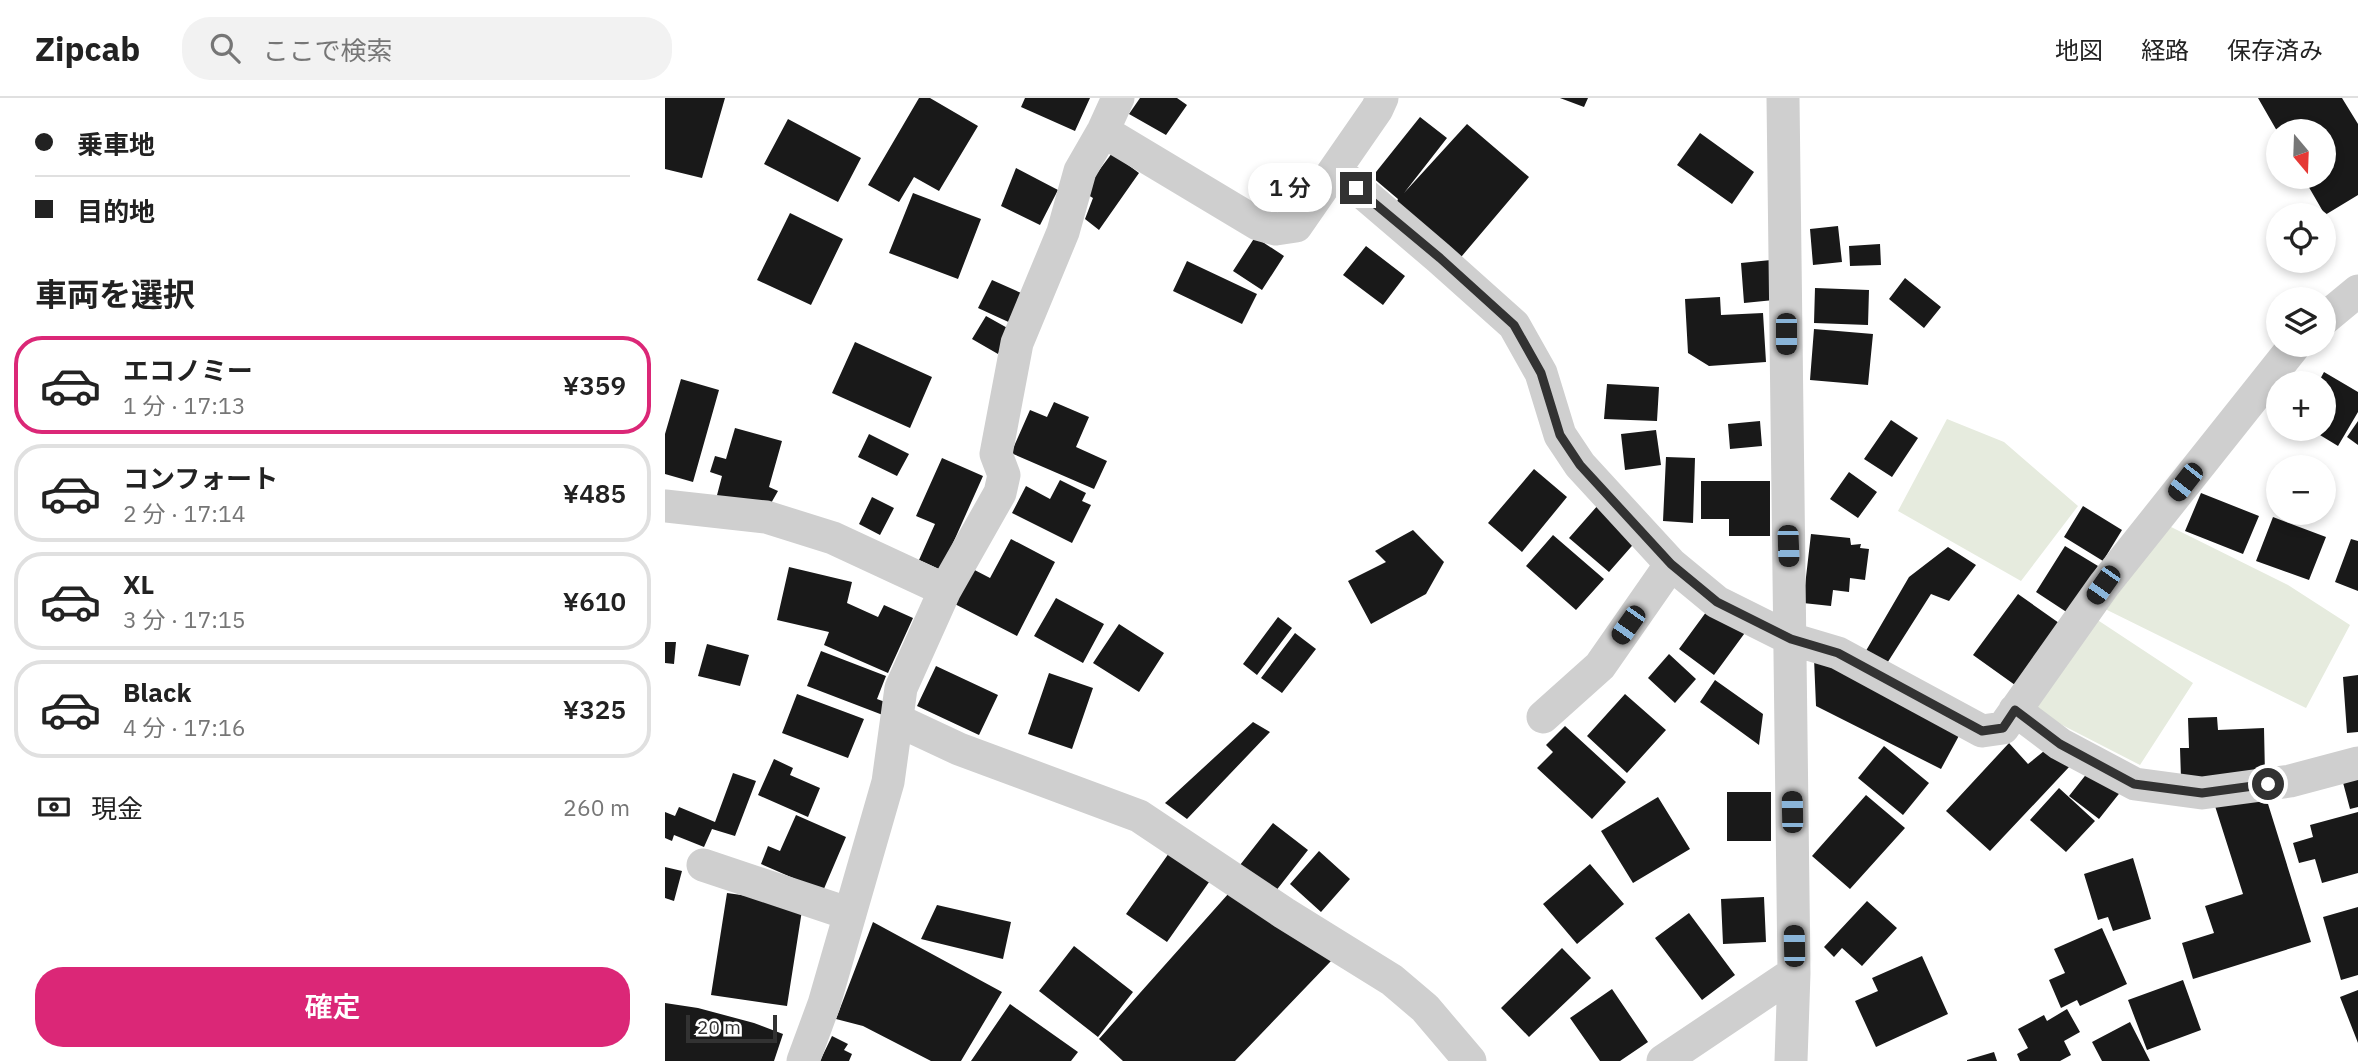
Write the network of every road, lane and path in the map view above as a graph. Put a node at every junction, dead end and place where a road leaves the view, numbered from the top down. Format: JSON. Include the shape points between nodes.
{"nodes":[{"id":1,"x":1118,"y":98,"type":"edge"},
{"id":2,"x":1382,"y":98,"type":"edge"},
{"id":3,"x":1783,"y":98,"type":"edge"},
{"id":4,"x":1103,"y":131,"type":"junction"},
{"id":5,"x":1336,"y":170,"type":"junction"},
{"id":6,"x":2358,"y":291,"type":"edge"},
{"id":7,"x":2336,"y":309,"type":"edge"},
{"id":8,"x":2285,"y":357,"type":"edge"},
{"id":9,"x":665,"y":506,"type":"edge"},
{"id":10,"x":1671,"y":564,"type":"junction"},
{"id":11,"x":945,"y":590,"type":"junction"},
{"id":12,"x":1791,"y":639,"type":"junction"},
{"id":13,"x":2015,"y":710,"type":"junction"},
{"id":14,"x":1543,"y":717,"type":"dead end"},
{"id":15,"x":897,"y":720,"type":"junction"},
{"id":16,"x":2358,"y":764,"type":"edge"},
{"id":17,"x":703,"y":864,"type":"dead end"},
{"id":18,"x":850,"y":914,"type":"junction"},
{"id":19,"x":1794,"y":973,"type":"junction"},
{"id":20,"x":803,"y":1061,"type":"edge"},
{"id":21,"x":1470,"y":1061,"type":"edge"},
{"id":22,"x":1663,"y":1061,"type":"edge"},
{"id":23,"x":1791,"y":1061,"type":"edge"}],
"edges":[{"from":1,"to":4,"type":"street"},
{"from":2,"to":5,"type":"street"},
{"from":3,"to":12,"type":"street"},
{"from":4,"to":5,"type":"street","via":[[1258,224],[1276,229],[1296,226]]},
{"from":4,"to":11,"type":"street","via":[[1080,171],[1063,232],[1017,343],[996,454],[1004,475],[1000,493]]},
{"from":5,"to":10,"type":"street","via":[[1514,325],[1541,373],[1560,435],[1580,465]]},
{"from":6,"to":7,"type":"street"},
{"from":8,"to":13,"type":"street","via":[[2103,585]]},
{"from":9,"to":11,"type":"street","via":[[766,517],[833,538]]},
{"from":10,"to":12,"type":"street","via":[[1717,602]]},
{"from":10,"to":14,"type":"street","via":[[1600,666]]},
{"from":11,"to":15,"type":"street","via":[[901,688]]},
{"from":12,"to":13,"type":"street","via":[[1838,653],[1982,731],[2003,728]]},
{"from":12,"to":19,"type":"street"},
{"from":13,"to":16,"type":"street","via":[[2060,744],[2134,784],[2202,793],[2290,781]]},
{"from":15,"to":18,"type":"street","via":[[888,782]]},
{"from":15,"to":21,"type":"street","via":[[959,749],[1139,816],[1392,980],[1425,1008]]},
{"from":17,"to":18,"type":"street"},
{"from":18,"to":20,"type":"street"},
{"from":19,"to":22,"type":"street"},
{"from":19,"to":23,"type":"street"}]}
